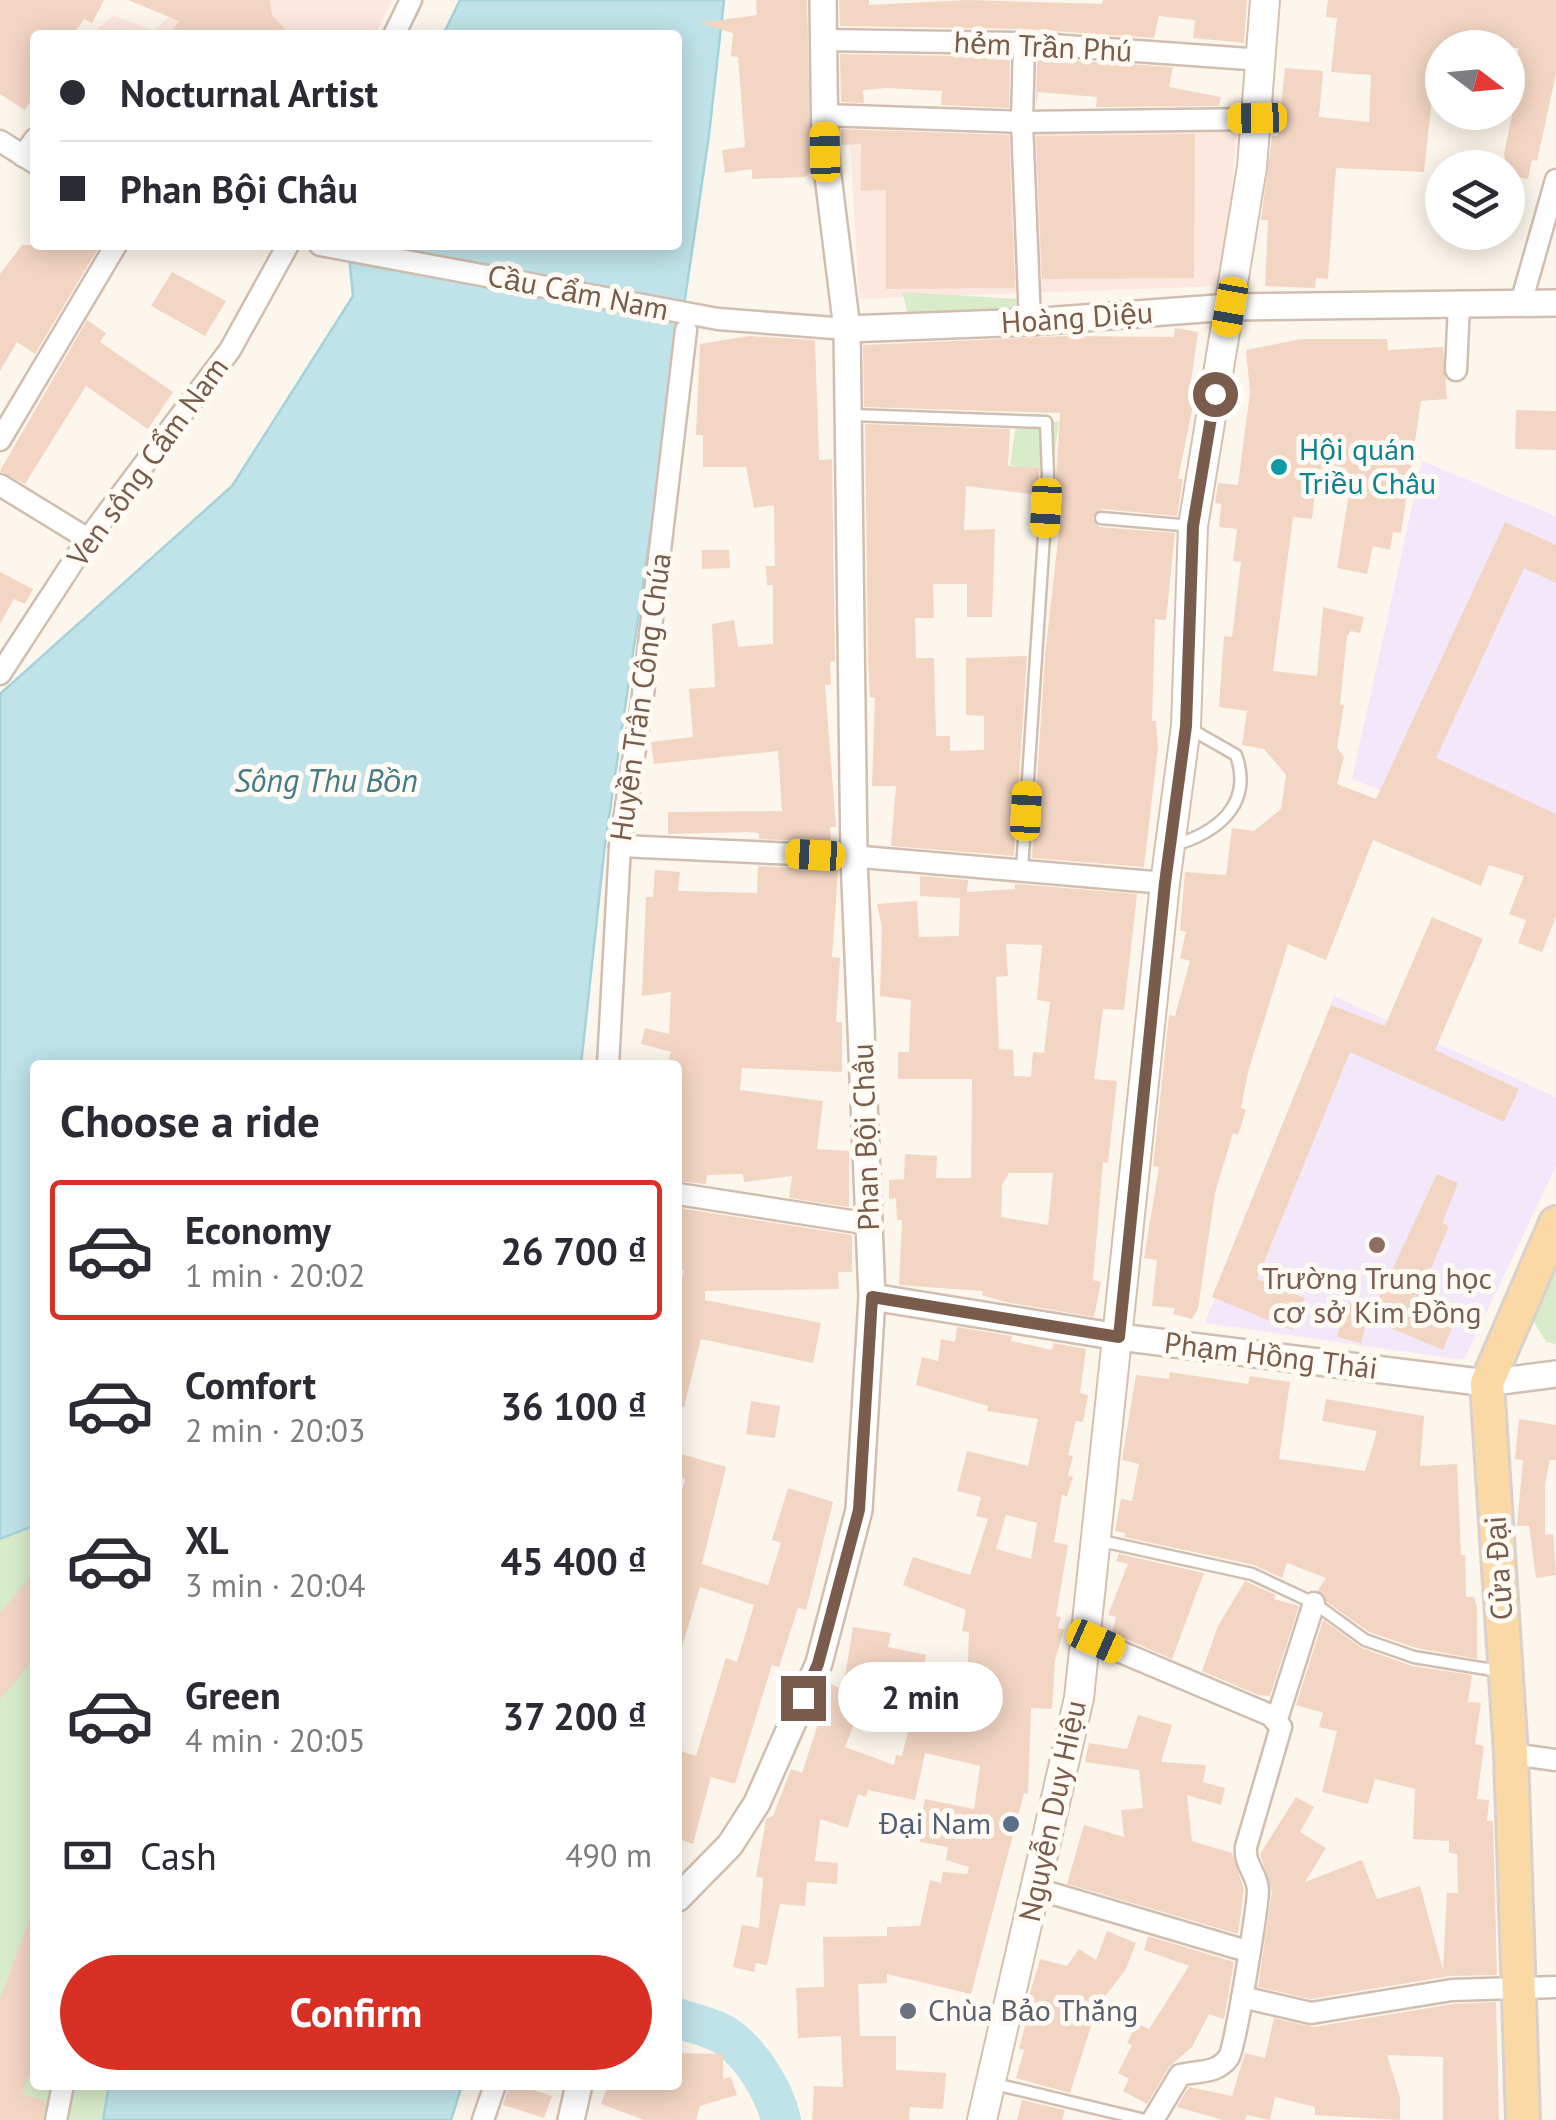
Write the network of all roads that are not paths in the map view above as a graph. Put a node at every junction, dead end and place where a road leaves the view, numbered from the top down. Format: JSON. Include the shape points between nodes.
{"nodes":[{"id":1,"x":411,"y":0,"type":"edge"},
{"id":2,"x":823,"y":0,"type":"edge"},
{"id":3,"x":1265,"y":0,"type":"edge"},
{"id":4,"x":396,"y":30,"type":"edge"},
{"id":5,"x":822,"y":40,"type":"junction"},
{"id":6,"x":1024,"y":43,"type":"junction"},
{"id":7,"x":1263,"y":60,"type":"junction"},
{"id":8,"x":824,"y":114,"type":"junction"},
{"id":9,"x":1257,"y":118,"type":"junction"},
{"id":10,"x":1022,"y":122,"type":"junction"},
{"id":11,"x":0,"y":141,"type":"edge"},
{"id":12,"x":30,"y":153,"type":"edge"},
{"id":13,"x":1556,"y":180,"type":"edge"},
{"id":14,"x":113,"y":250,"type":"edge"},
{"id":15,"x":285,"y":250,"type":"edge"},
{"id":16,"x":347,"y":250,"type":"edge"},
{"id":17,"x":1521,"y":303,"type":"junction"},
{"id":18,"x":1556,"y":303,"type":"edge"},
{"id":19,"x":1459,"y":305,"type":"junction"},
{"id":20,"x":1230,"y":307,"type":"junction"},
{"id":21,"x":718,"y":319,"type":"joint"},
{"id":22,"x":1030,"y":322,"type":"junction"},
{"id":23,"x":846,"y":329,"type":"junction"},
{"id":24,"x":686,"y":330,"type":"dead end"},
{"id":25,"x":1456,"y":370,"type":"dead end"},
{"id":26,"x":847,"y":414,"type":"junction"},
{"id":27,"x":0,"y":440,"type":"edge"},
{"id":28,"x":0,"y":486,"type":"edge"},
{"id":29,"x":1101,"y":518,"type":"dead end"},
{"id":30,"x":1193,"y":526,"type":"junction"},
{"id":31,"x":88,"y":540,"type":"junction"},
{"id":32,"x":0,"y":674,"type":"edge"},
{"id":33,"x":1186,"y":726,"type":"junction"},
{"id":34,"x":620,"y":846,"type":"junction"},
{"id":35,"x":1170,"y":846,"type":"junction"},
{"id":36,"x":854,"y":857,"type":"junction"},
{"id":37,"x":1022,"y":871,"type":"junction"},
{"id":38,"x":1165,"y":883,"type":"junction"},
{"id":39,"x":608,"y":1060,"type":"edge"},
{"id":40,"x":682,"y":1195,"type":"edge"},
{"id":41,"x":1556,"y":1223,"type":"edge"},
{"id":42,"x":870,"y":1224,"type":"junction"},
{"id":43,"x":872,"y":1297,"type":"junction"},
{"id":44,"x":1119,"y":1337,"type":"junction"},
{"id":45,"x":1555,"y":1376,"type":"edge"},
{"id":46,"x":1487,"y":1383,"type":"junction"},
{"id":47,"x":1096,"y":1540,"type":"junction"},
{"id":48,"x":1314,"y":1603,"type":"junction"},
{"id":49,"x":1085,"y":1637,"type":"junction"},
{"id":50,"x":1506,"y":1673,"type":"junction"},
{"id":51,"x":1277,"y":1719,"type":"junction"},
{"id":52,"x":1511,"y":1754,"type":"junction"},
{"id":53,"x":1556,"y":1760,"type":"edge"},
{"id":54,"x":1037,"y":1889,"type":"junction"},
{"id":55,"x":682,"y":1894,"type":"edge"},
{"id":56,"x":1247,"y":1951,"type":"junction"},
{"id":57,"x":1518,"y":1987,"type":"junction"},
{"id":58,"x":1556,"y":1987,"type":"edge"},
{"id":59,"x":1242,"y":1998,"type":"junction"},
{"id":60,"x":990,"y":2083,"type":"junction"},
{"id":61,"x":62,"y":2090,"type":"edge"},
{"id":62,"x":494,"y":2090,"type":"edge"},
{"id":63,"x":578,"y":2090,"type":"edge"},
{"id":64,"x":56,"y":2120,"type":"edge"},
{"id":65,"x":483,"y":2120,"type":"edge"},
{"id":66,"x":571,"y":2120,"type":"edge"},
{"id":67,"x":982,"y":2120,"type":"edge"},
{"id":68,"x":1145,"y":2120,"type":"edge"},
{"id":69,"x":1153,"y":2120,"type":"edge"},
{"id":70,"x":1523,"y":2120,"type":"edge"}],
"edges":[{"from":1,"to":4,"type":"street"},
{"from":2,"to":5,"type":"street","name":"Phan Bội Châu"},
{"from":3,"to":7,"type":"main road","name":"Nguyễn Duy Hiệu"},
{"from":5,"to":6,"type":"street","name":"hẻm Trần Phú"},
{"from":5,"to":8,"type":"street","name":"Phan Bội Châu"},
{"from":6,"to":7,"type":"street","name":"hẻm Trần Phú"},
{"from":6,"to":10,"type":"street"},
{"from":7,"to":9,"type":"main road","name":"Nguyễn Duy Hiệu"},
{"from":8,"to":10,"type":"street"},
{"from":8,"to":23,"type":"street","name":"Phan Bội Châu"},
{"from":9,"to":10,"type":"street"},
{"from":9,"to":20,"type":"main road","name":"Nguyễn Duy Hiệu"},
{"from":10,"to":22,"type":"street"},
{"from":11,"to":12,"type":"street"},
{"from":13,"to":17,"type":"street"},
{"from":14,"to":27,"type":"street"},
{"from":15,"to":31,"type":"street","name":"Ven sông Cẩm Nam","via":[[230,350]]},
{"from":16,"to":21,"type":"street","name":"Cầu Cẩm Nam"},
{"from":17,"to":18,"type":"street","name":"Hoàng Diệu"},
{"from":17,"to":19,"type":"street","name":"Hoàng Diệu"},
{"from":19,"to":20,"type":"street","name":"Hoàng Diệu"},
{"from":19,"to":25,"type":"street"},
{"from":20,"to":22,"type":"street","name":"Hoàng Diệu"},
{"from":20,"to":30,"type":"main road","name":"Nguyễn Duy Hiệu"},
{"from":21,"to":23,"type":"street","name":"Hoàng Diệu"},
{"from":22,"to":23,"type":"street","name":"Hoàng Diệu"},
{"from":23,"to":26,"type":"street","name":"Phan Bội Châu"},
{"from":24,"to":34,"type":"street","name":"Huyền Trân Công Chúa"},
{"from":26,"to":36,"type":"street","name":"Phan Bội Châu"},
{"from":26,"to":37,"type":"lane","via":[[1046,422]]},
{"from":28,"to":31,"type":"street"},
{"from":29,"to":30,"type":"lane"},
{"from":30,"to":33,"type":"main road","name":"Nguyễn Duy Hiệu"},
{"from":31,"to":32,"type":"street","name":"Ven sông Cẩm Nam"},
{"from":33,"to":35,"type":"main road","name":"Nguyễn Duy Hiệu"},
{"from":33,"to":35,"type":"lane","via":[[1236,755],[1240,792],[1230,814],[1208,835]]},
{"from":34,"to":36,"type":"street"},
{"from":34,"to":39,"type":"street","name":"Huyền Trân Công Chúa"},
{"from":35,"to":38,"type":"main road","name":"Nguyễn Duy Hiệu"},
{"from":36,"to":37,"type":"street"},
{"from":36,"to":42,"type":"street","name":"Phan Bội Châu"},
{"from":37,"to":38,"type":"street"},
{"from":38,"to":44,"type":"main road","name":"Nguyễn Duy Hiệu"},
{"from":40,"to":42,"type":"street"},
{"from":41,"to":46,"type":"main road"},
{"from":42,"to":43,"type":"street","name":"Phan Bội Châu"},
{"from":43,"to":44,"type":"street","name":"Phạm Hồng Thái"},
{"from":43,"to":55,"type":"street","name":"Phan Bội Châu","via":[[859,1510],[818,1664],[756,1803],[730,1845]]},
{"from":44,"to":46,"type":"street","name":"Phạm Hồng Thái"},
{"from":44,"to":47,"type":"main road","name":"Nguyễn Duy Hiệu"},
{"from":45,"to":46,"type":"street","name":"Phạm Hồng Thái"},
{"from":46,"to":50,"type":"main road","name":"Cửa Đại"},
{"from":47,"to":48,"type":"lane","via":[[1252,1574]]},
{"from":47,"to":49,"type":"main road","name":"Nguyễn Duy Hiệu"},
{"from":48,"to":50,"type":"lane","via":[[1366,1640],[1414,1657]]},
{"from":48,"to":51,"type":"street"},
{"from":49,"to":51,"type":"street"},
{"from":49,"to":54,"type":"main road","name":"Nguyễn Duy Hiệu","via":[[1079,1698]]},
{"from":50,"to":52,"type":"main road","name":"Cửa Đại"},
{"from":51,"to":56,"type":"street","via":[[1281,1734],[1246,1847],[1258,1891]]},
{"from":52,"to":53,"type":"street"},
{"from":52,"to":57,"type":"main road","name":"Cửa Đại"},
{"from":54,"to":56,"type":"street"},
{"from":54,"to":60,"type":"main road","name":"Nguyễn Duy Hiệu"},
{"from":56,"to":59,"type":"street"},
{"from":57,"to":58,"type":"street"},
{"from":57,"to":59,"type":"street","via":[[1452,1990],[1311,2013]]},
{"from":57,"to":70,"type":"main road","name":"Cửa Đại"},
{"from":59,"to":69,"type":"street","via":[[1238,2040],[1228,2059],[1206,2073],[1180,2075]]},
{"from":60,"to":67,"type":"main road","name":"Nguyễn Duy Hiệu"},
{"from":60,"to":68,"type":"lane"},
{"from":61,"to":64,"type":"street"},
{"from":62,"to":65,"type":"street"},
{"from":63,"to":66,"type":"street"}]}
